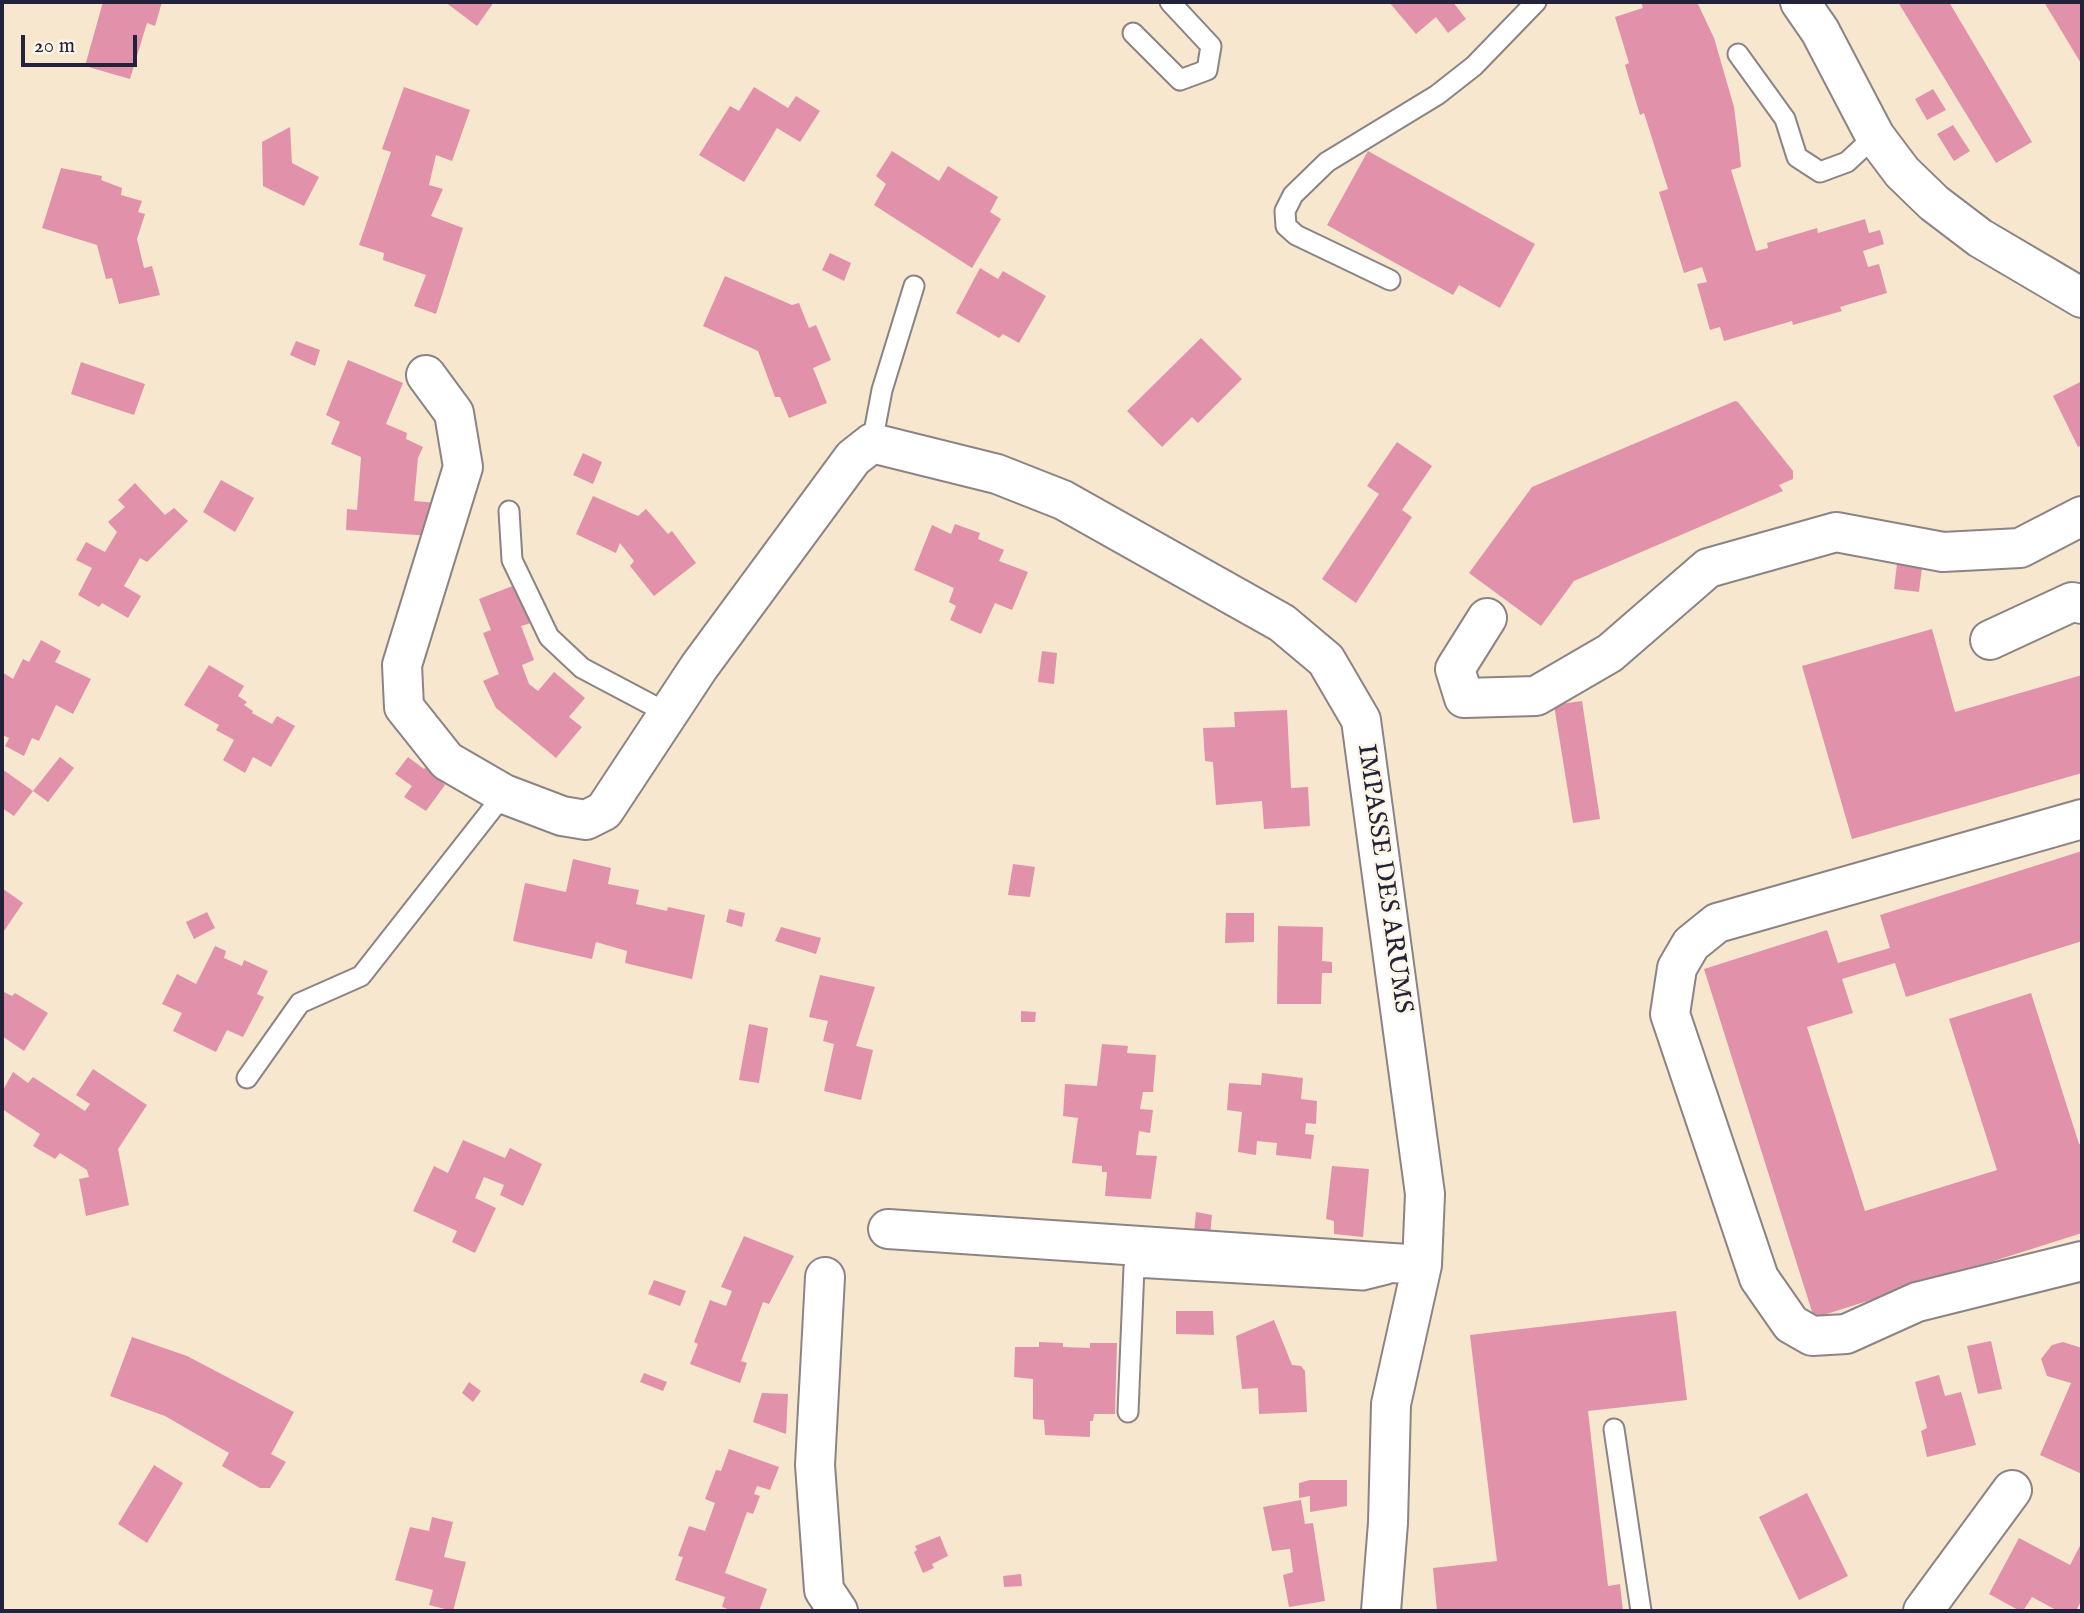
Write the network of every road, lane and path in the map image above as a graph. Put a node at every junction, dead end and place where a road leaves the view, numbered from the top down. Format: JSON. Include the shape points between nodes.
{"nodes":[{"id":1,"x":1170,"y":2,"type":"edge"},
{"id":2,"x":1536,"y":2,"type":"edge"},
{"id":3,"x":1800,"y":2,"type":"edge"},
{"id":4,"x":1133,"y":33,"type":"dead end"},
{"id":5,"x":1738,"y":54,"type":"dead end"},
{"id":6,"x":1875,"y":136,"type":"junction"},
{"id":7,"x":1390,"y":280,"type":"dead end"},
{"id":8,"x":914,"y":286,"type":"dead end"},
{"id":9,"x":2082,"y":298,"type":"edge"},
{"id":10,"x":426,"y":375,"type":"dead end"},
{"id":11,"x":872,"y":443,"type":"junction"},
{"id":12,"x":509,"y":510,"type":"dead end"},
{"id":13,"x":2082,"y":516,"type":"edge"},
{"id":14,"x":2082,"y":604,"type":"edge"},
{"id":15,"x":1486,"y":618,"type":"dead end"},
{"id":16,"x":1990,"y":640,"type":"dead end"},
{"id":17,"x":669,"y":714,"type":"junction"},
{"id":18,"x":504,"y":794,"type":"junction"},
{"id":19,"x":2082,"y":819,"type":"edge"},
{"id":20,"x":247,"y":1079,"type":"dead end"},
{"id":21,"x":888,"y":1229,"type":"dead end"},
{"id":22,"x":2082,"y":1261,"type":"edge"},
{"id":23,"x":1422,"y":1265,"type":"junction"},
{"id":24,"x":824,"y":1277,"type":"dead end"},
{"id":25,"x":1128,"y":1412,"type":"dead end"},
{"id":26,"x":1614,"y":1429,"type":"dead end"},
{"id":27,"x":2012,"y":1490,"type":"dead end"},
{"id":28,"x":838,"y":1611,"type":"edge"},
{"id":29,"x":1381,"y":1611,"type":"edge"},
{"id":30,"x":1642,"y":1611,"type":"edge"},
{"id":31,"x":1923,"y":1611,"type":"edge"}],
"edges":[{"from":1,"to":4,"type":"lane","via":[[1211,46],[1207,70],[1181,80]]},
{"from":2,"to":7,"type":"lane","via":[[1474,66],[1437,95],[1327,162],[1293,195],[1285,211],[1286,226],[1296,235]]},
{"from":3,"to":6,"type":"street"},
{"from":5,"to":6,"type":"lane","via":[[1785,119],[1797,156],[1820,172],[1847,162]]},
{"from":6,"to":9,"type":"street","via":[[1902,172],[1934,203],[1980,237]]},
{"from":8,"to":11,"type":"lane","via":[[882,390]]},
{"from":10,"to":18,"type":"street","via":[[454,413],[463,467],[402,665],[404,707],[447,761]]},
{"from":11,"to":17,"type":"street","via":[[853,458]]},
{"from":11,"to":23,"type":"street","name":"IMPASSE DES ARUMS","via":[[997,474],[1063,500],[1282,624],[1326,660],[1361,720],[1425,1194]]},
{"from":12,"to":17,"type":"lane","via":[[512,560],[550,636],[582,668]]},
{"from":13,"to":15,"type":"street","via":[[2020,548],[1943,552],[1836,532],[1708,568],[1610,653],[1536,696],[1464,698],[1455,669]]},
{"from":14,"to":16,"type":"street","via":[[2072,602]]},
{"from":17,"to":18,"type":"street","via":[[604,811],[586,820]]},
{"from":18,"to":20,"type":"lane","via":[[361,976],[300,1003]]},
{"from":19,"to":22,"type":"street","via":[[1717,923],[1691,944],[1677,968],[1670,1014],[1759,1278],[1791,1324],[1812,1336],[1846,1334],[1917,1302]]},
{"from":21,"to":23,"type":"street"},
{"from":23,"to":25,"type":"lane","via":[[1363,1280],[1134,1267]]},
{"from":23,"to":29,"type":"street","name":"IMPASSE DES ARUMS","via":[[1391,1404]]},
{"from":24,"to":28,"type":"street","via":[[815,1465],[824,1590]]},
{"from":26,"to":30,"type":"lane"},
{"from":27,"to":31,"type":"street"}]}
